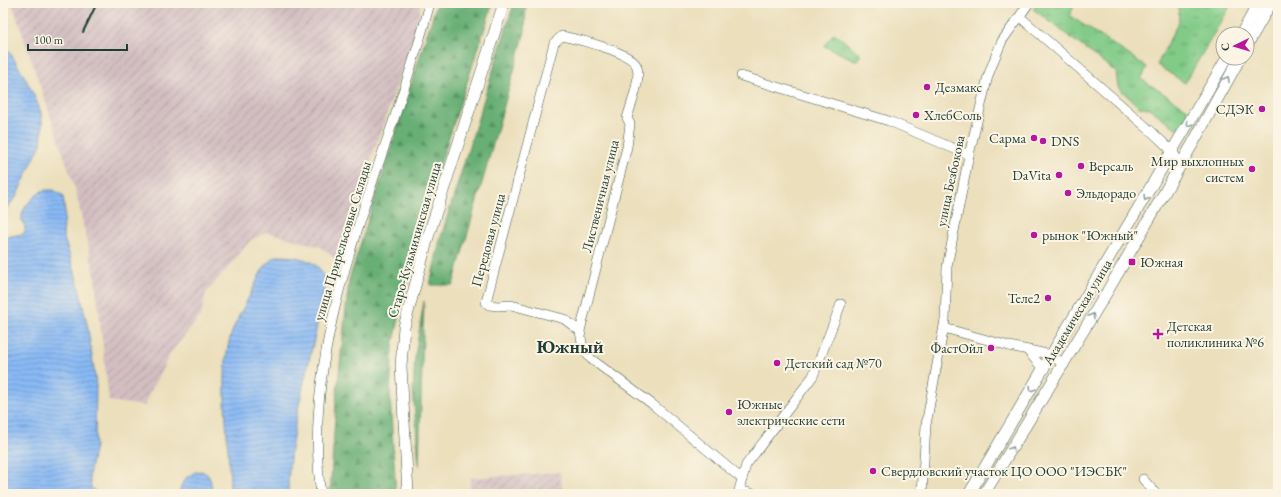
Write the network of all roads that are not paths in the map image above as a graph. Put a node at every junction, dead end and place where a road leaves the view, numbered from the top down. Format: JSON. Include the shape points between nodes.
{"nodes":[{"id":1,"x":430,"y":3,"type":"edge"},
{"id":2,"x":504,"y":3,"type":"edge"},
{"id":3,"x":1029,"y":3,"type":"edge"},
{"id":4,"x":1259,"y":3,"type":"edge"},
{"id":5,"x":1271,"y":3,"type":"edge"},
{"id":6,"x":1020,"y":17,"type":"junction"},
{"id":7,"x":1031,"y":26,"type":"junction"},
{"id":8,"x":1246,"y":26,"type":"edge"},
{"id":9,"x":1255,"y":31,"type":"edge"},
{"id":10,"x":1002,"y":41,"type":"junction"},
{"id":11,"x":637,"y":66,"type":"joint"},
{"id":12,"x":1222,"y":66,"type":"edge"},
{"id":13,"x":1236,"y":66,"type":"edge"},
{"id":14,"x":741,"y":76,"type":"dead end"},
{"id":15,"x":1173,"y":152,"type":"junction"},
{"id":16,"x":969,"y":155,"type":"junction"},
{"id":17,"x":1180,"y":165,"type":"junction"},
{"id":18,"x":841,"y":304,"type":"dead end"},
{"id":19,"x":944,"y":328,"type":"junction"},
{"id":20,"x":1067,"y":330,"type":"junction"},
{"id":21,"x":580,"y":331,"type":"junction"},
{"id":22,"x":1078,"y":340,"type":"junction"},
{"id":23,"x":1028,"y":351,"type":"junction"},
{"id":24,"x":1052,"y":355,"type":"junction"},
{"id":25,"x":1064,"y":365,"type":"junction"},
{"id":26,"x":1044,"y":370,"type":"junction"},
{"id":27,"x":742,"y":479,"type":"junction"},
{"id":28,"x":1143,"y":480,"type":"dead end"},
{"id":29,"x":320,"y":494,"type":"edge"},
{"id":30,"x":408,"y":494,"type":"edge"},
{"id":31,"x":754,"y":494,"type":"edge"},
{"id":32,"x":922,"y":494,"type":"edge"},
{"id":33,"x":969,"y":494,"type":"edge"},
{"id":34,"x":984,"y":494,"type":"edge"},
{"id":35,"x":1156,"y":494,"type":"edge"}],
"edges":[{"from":1,"to":29,"type":"street","name":"улица Прирельсовые Склады","via":[[419,45],[348,261],[329,334],[317,433]]},
{"from":2,"to":30,"type":"main road","name":"Старо-Кузьмихинская улица","via":[[428,237],[404,327],[401,366]]},
{"from":3,"to":6,"type":"street","name":"улица Безбокова"},
{"from":4,"to":8,"type":"main road"},
{"from":5,"to":9,"type":"main road"},
{"from":6,"to":7,"type":"street"},
{"from":6,"to":10,"type":"street","name":"улица Безбокова"},
{"from":7,"to":10,"type":"street","via":[[1015,31]]},
{"from":7,"to":15,"type":"street"},
{"from":10,"to":16,"type":"street","name":"улица Безбокова","via":[[988,76]]},
{"from":11,"to":21,"type":"street","name":"Лиственичная улица","via":[[638,76],[627,118],[630,124],[627,147]]},
{"from":11,"to":21,"type":"street","name":"Передовая улица","via":[[629,57],[581,40],[562,36],[554,42],[486,302],[489,305],[511,305],[564,319]]},
{"from":12,"to":15,"type":"main road","one_way":true},
{"from":17,"to":13,"type":"main road","name":"Академическая улица","one_way":true},
{"from":14,"to":16,"type":"street","via":[[889,121]]},
{"from":15,"to":17,"type":"street"},
{"from":15,"to":20,"type":"main road","one_way":true},
{"from":16,"to":19,"type":"street","name":"улица Безбокова","via":[[947,267]]},
{"from":22,"to":17,"type":"main road","name":"Академическая улица","one_way":true},
{"from":18,"to":27,"type":"street","via":[[813,376],[746,465]]},
{"from":19,"to":23,"type":"street"},
{"from":19,"to":32,"type":"street","name":"улица Безбокова","via":[[926,425]]},
{"from":20,"to":22,"type":"main road"},
{"from":20,"to":24,"type":"main road"},
{"from":21,"to":27,"type":"street","via":[[583,349],[591,359],[652,404]]},
{"from":22,"to":25,"type":"main road","name":"Академическая улица"},
{"from":23,"to":24,"type":"street"},
{"from":23,"to":26,"type":"street"},
{"from":24,"to":25,"type":"street"},
{"from":24,"to":26,"type":"main road"},
{"from":34,"to":25,"type":"main road","name":"Академическая улица","one_way":true},
{"from":26,"to":33,"type":"main road","one_way":true},
{"from":27,"to":31,"type":"street","via":[[739,490]]},
{"from":28,"to":35,"type":"street"}]}
